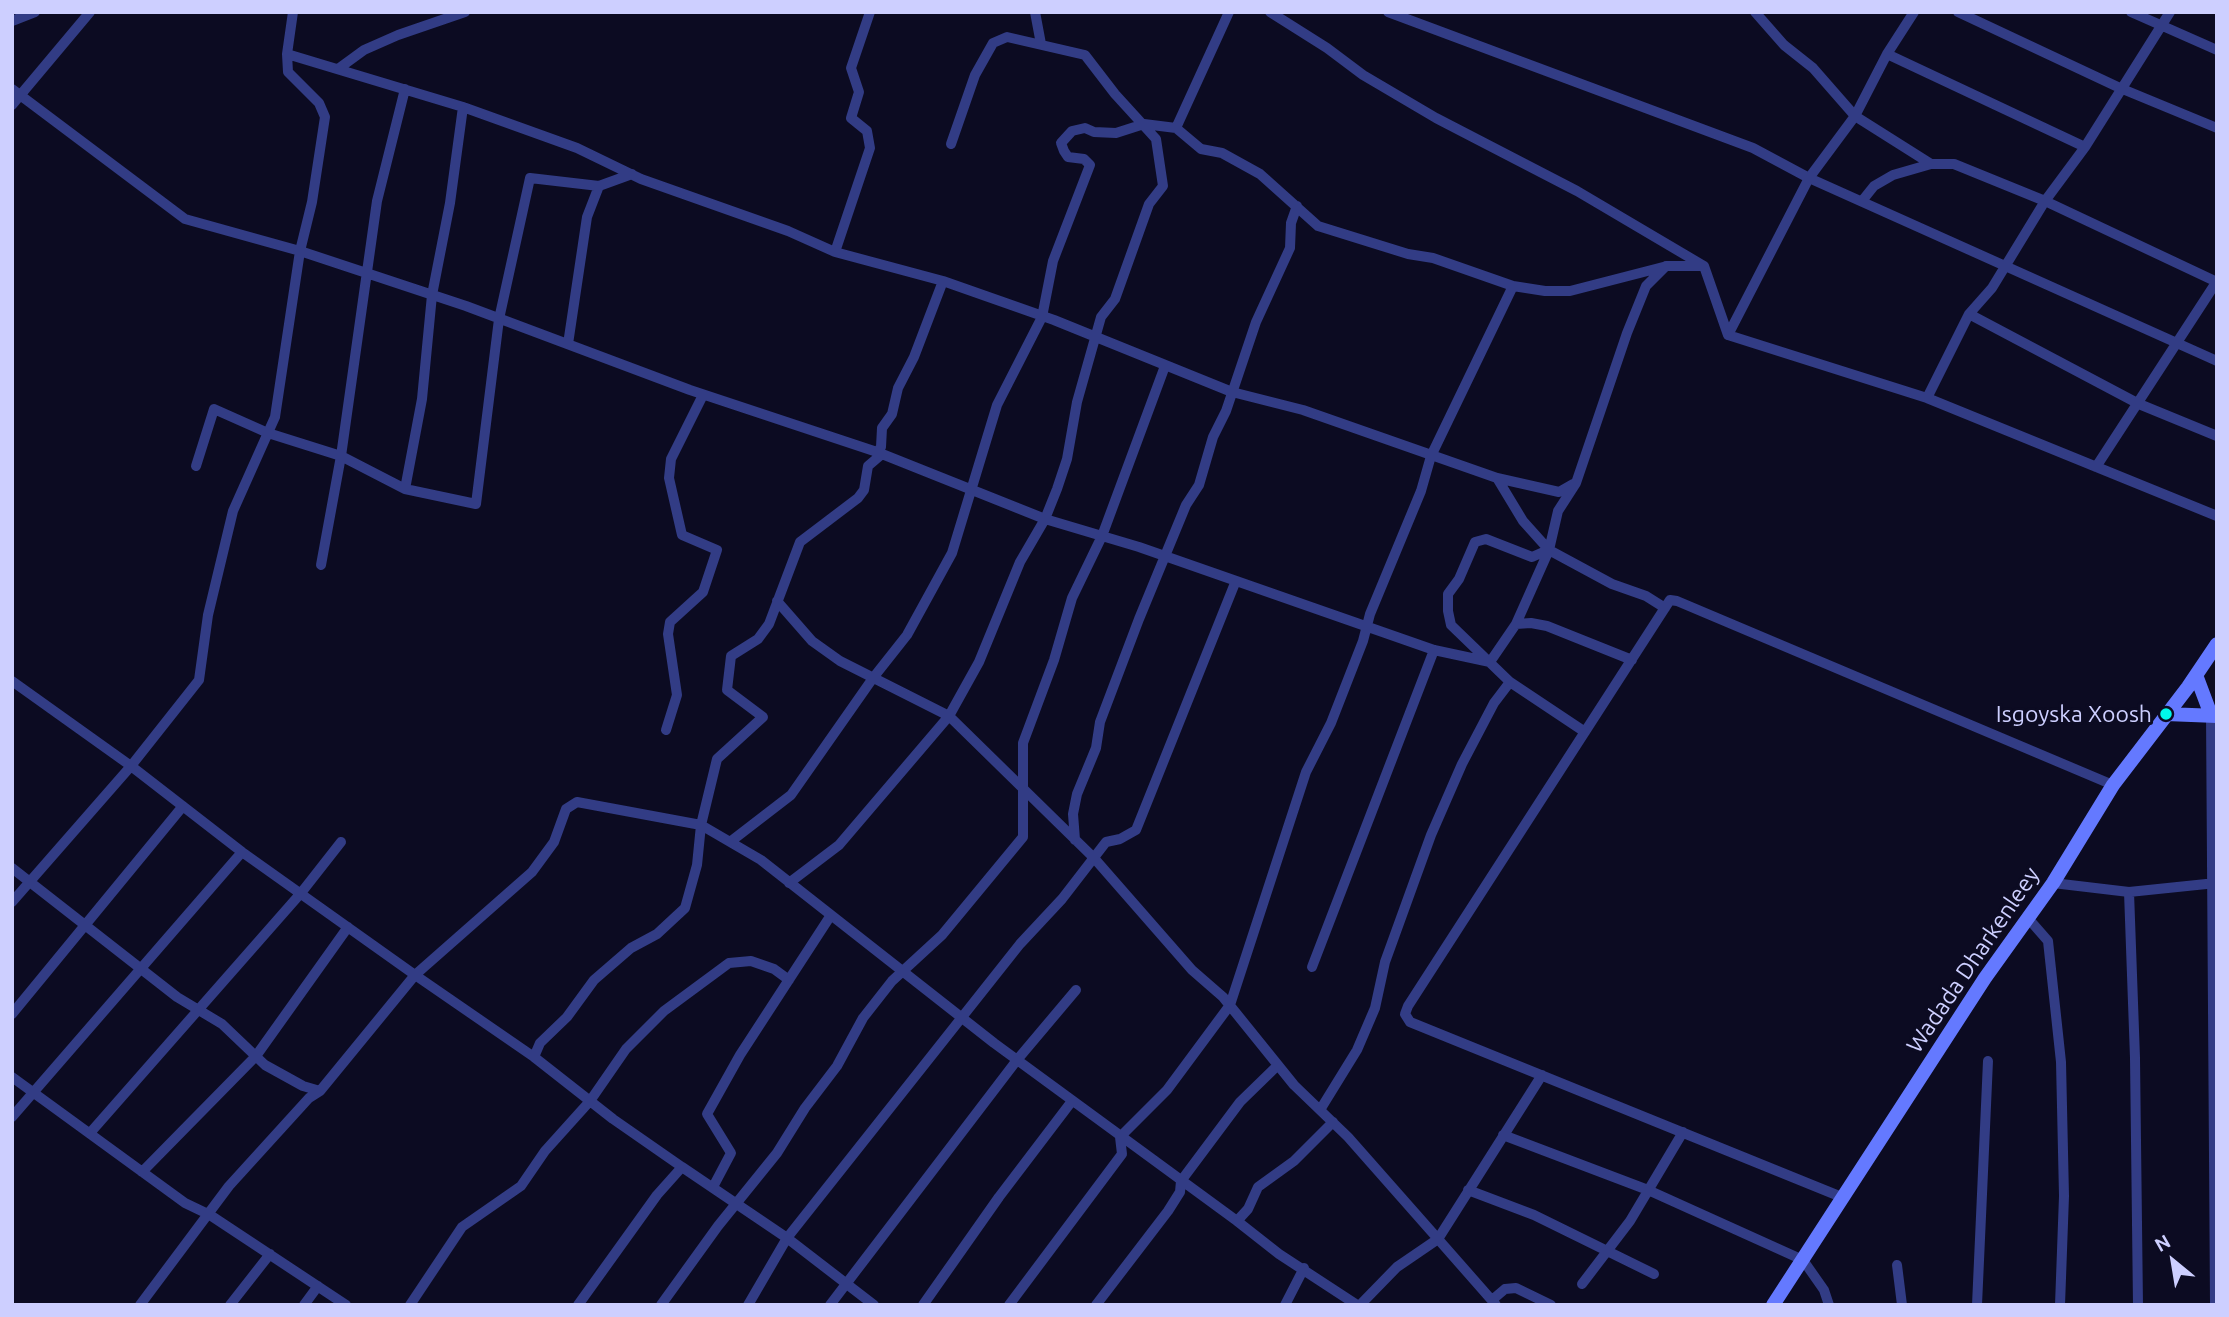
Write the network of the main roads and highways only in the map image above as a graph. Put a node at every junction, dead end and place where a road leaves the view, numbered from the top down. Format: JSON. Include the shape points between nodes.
{"nodes":[{"id":1,"x":2217,"y":644,"type":"edge"},
{"id":2,"x":2196,"y":676,"type":"junction"},
{"id":3,"x":2166,"y":715,"type":"junction"},
{"id":4,"x":2214,"y":716,"type":"edge"},
{"id":5,"x":1773,"y":1305,"type":"edge"}],
"edges":[{"from":1,"to":2,"type":"main road","name":"Wadada Dharkenleey"},
{"from":2,"to":3,"type":"main road","name":"Wadada Dharkenleey"},
{"from":2,"to":4,"type":"main road"},
{"from":3,"to":4,"type":"main road"},
{"from":3,"to":5,"type":"main road","name":"Wadada Dharkenleey","via":[[2113,785]]}]}
